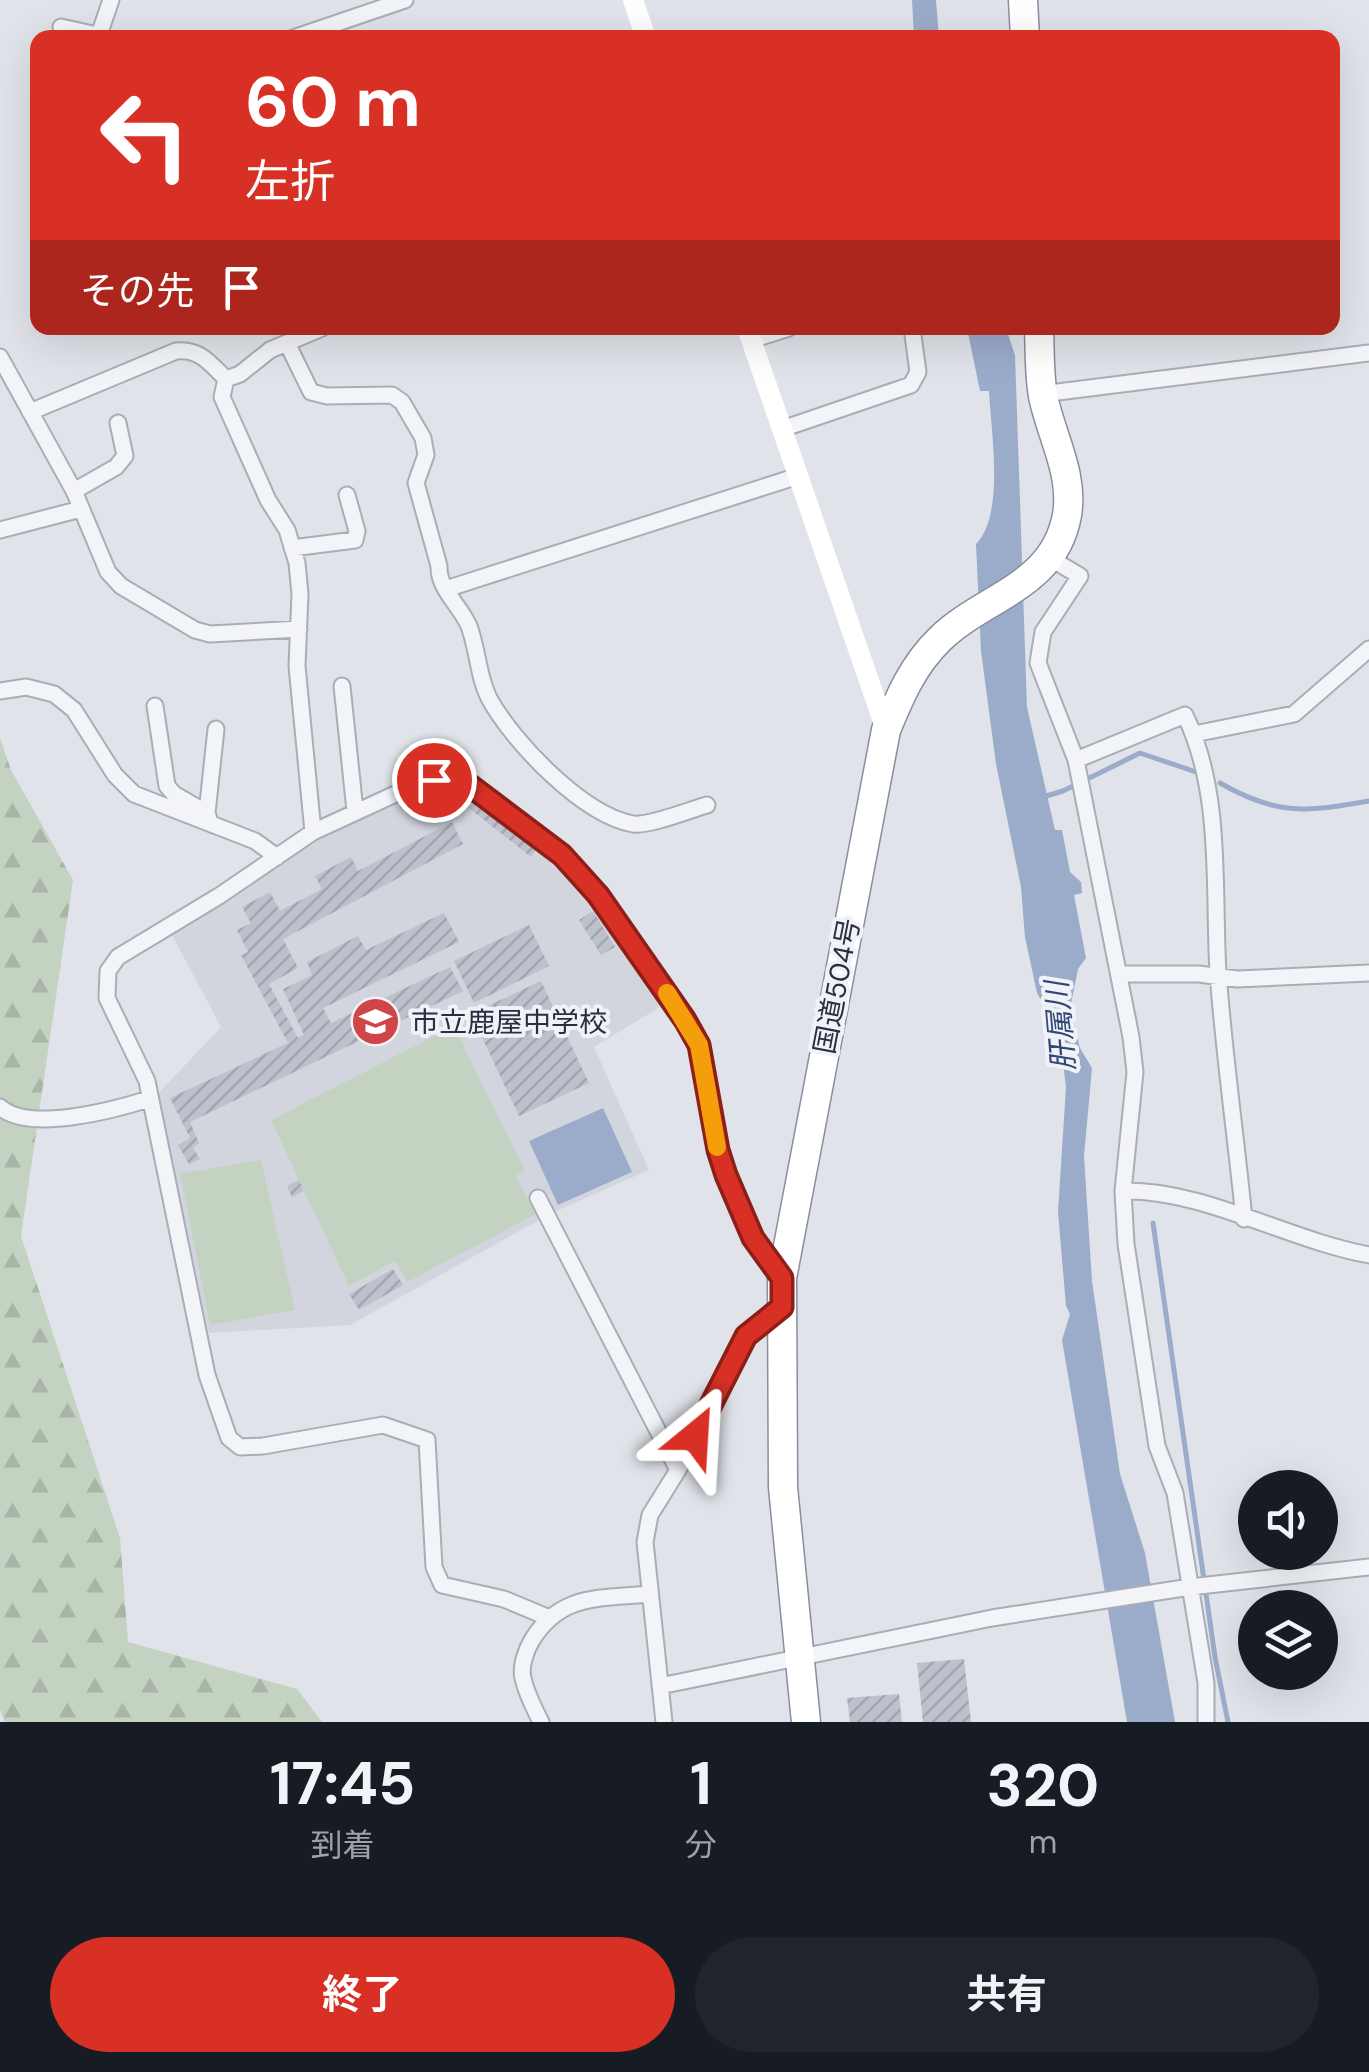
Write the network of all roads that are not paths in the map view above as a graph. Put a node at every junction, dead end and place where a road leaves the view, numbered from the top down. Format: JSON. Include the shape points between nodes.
{"nodes":[{"id":1,"x":111,"y":0,"type":"edge"},
{"id":2,"x":405,"y":0,"type":"edge"},
{"id":3,"x":634,"y":0,"type":"edge"},
{"id":4,"x":1023,"y":0,"type":"edge"},
{"id":5,"x":348,"y":19,"type":"junction"},
{"id":6,"x":61,"y":26,"type":"dead end"},
{"id":7,"x":75,"y":30,"type":"edge"},
{"id":8,"x":99,"y":30,"type":"edge"},
{"id":9,"x":316,"y":30,"type":"edge"},
{"id":10,"x":352,"y":30,"type":"edge"},
{"id":11,"x":643,"y":30,"type":"edge"},
{"id":12,"x":1025,"y":30,"type":"edge"},
{"id":13,"x":280,"y":335,"type":"edge"},
{"id":14,"x":305,"y":335,"type":"edge"},
{"id":15,"x":749,"y":335,"type":"edge"},
{"id":16,"x":913,"y":335,"type":"edge"},
{"id":17,"x":1039,"y":335,"type":"edge"},
{"id":18,"x":284,"y":344,"type":"junction"},
{"id":19,"x":1369,"y":352,"type":"edge"},
{"id":20,"x":0,"y":357,"type":"edge"},
{"id":21,"x":226,"y":379,"type":"junction"},
{"id":22,"x":1042,"y":394,"type":"junction"},
{"id":23,"x":30,"y":412,"type":"junction"},
{"id":24,"x":118,"y":423,"type":"dead end"},
{"id":25,"x":782,"y":429,"type":"junction"},
{"id":26,"x":798,"y":476,"type":"junction"},
{"id":27,"x":74,"y":491,"type":"junction"},
{"id":28,"x":347,"y":495,"type":"dead end"},
{"id":29,"x":81,"y":509,"type":"junction"},
{"id":30,"x":0,"y":530,"type":"edge"},
{"id":31,"x":292,"y":548,"type":"junction"},
{"id":32,"x":1048,"y":556,"type":"junction"},
{"id":33,"x":446,"y":589,"type":"junction"},
{"id":34,"x":299,"y":629,"type":"junction"},
{"id":35,"x":1369,"y":649,"type":"edge"},
{"id":36,"x":342,"y":686,"type":"dead end"},
{"id":37,"x":0,"y":691,"type":"edge"},
{"id":38,"x":156,"y":706,"type":"dead end"},
{"id":39,"x":216,"y":730,"type":"dead end"},
{"id":40,"x":886,"y":730,"type":"junction"},
{"id":41,"x":1194,"y":734,"type":"junction"},
{"id":42,"x":1076,"y":760,"type":"junction"},
{"id":43,"x":707,"y":805,"type":"dead end"},
{"id":44,"x":355,"y":811,"type":"junction"},
{"id":45,"x":209,"y":818,"type":"junction"},
{"id":46,"x":313,"y":832,"type":"junction"},
{"id":47,"x":278,"y":857,"type":"junction"},
{"id":48,"x":1369,"y":972,"type":"edge"},
{"id":49,"x":1119,"y":974,"type":"junction"},
{"id":50,"x":1218,"y":976,"type":"junction"},
{"id":51,"x":149,"y":1099,"type":"junction"},
{"id":52,"x":0,"y":1108,"type":"edge"},
{"id":53,"x":1123,"y":1191,"type":"junction"},
{"id":54,"x":538,"y":1198,"type":"dead end"},
{"id":55,"x":1244,"y":1219,"type":"junction"},
{"id":56,"x":1369,"y":1255,"type":"edge"},
{"id":57,"x":782,"y":1278,"type":"junction"},
{"id":58,"x":782,"y":1307,"type":"junction"},
{"id":59,"x":678,"y":1470,"type":"junction"},
{"id":60,"x":1369,"y":1568,"type":"edge"},
{"id":61,"x":1182,"y":1589,"type":"junction"},
{"id":62,"x":650,"y":1594,"type":"junction"},
{"id":63,"x":546,"y":1617,"type":"junction"},
{"id":64,"x":801,"y":1656,"type":"junction"},
{"id":65,"x":660,"y":1686,"type":"junction"},
{"id":66,"x":540,"y":1722,"type":"edge"},
{"id":67,"x":664,"y":1722,"type":"edge"},
{"id":68,"x":806,"y":1722,"type":"edge"},
{"id":69,"x":1206,"y":1722,"type":"edge"}],
"edges":[{"from":1,"to":8,"type":"street"},
{"from":2,"to":5,"type":"street"},
{"from":3,"to":11,"type":"street"},
{"from":4,"to":12,"type":"highway"},
{"from":5,"to":9,"type":"street"},
{"from":5,"to":10,"type":"street"},
{"from":6,"to":7,"type":"street"},
{"from":13,"to":18,"type":"street"},
{"from":14,"to":18,"type":"street"},
{"from":15,"to":25,"type":"street"},
{"from":16,"to":25,"type":"street","via":[[918,372],[911,386]]},
{"from":17,"to":22,"type":"highway","name":"国道504号"},
{"from":18,"to":21,"type":"street"},
{"from":18,"to":33,"type":"street","via":[[312,392],[392,395],[402,402],[423,438],[426,454],[416,483]]},
{"from":19,"to":22,"type":"street"},
{"from":20,"to":23,"type":"street"},
{"from":21,"to":23,"type":"street","via":[[201,355],[176,351]]},
{"from":21,"to":31,"type":"street","via":[[222,398]]},
{"from":22,"to":32,"type":"highway","name":"国道504号","via":[[1068,480],[1067,516]]},
{"from":23,"to":27,"type":"street"},
{"from":24,"to":27,"type":"street","via":[[126,456]]},
{"from":25,"to":26,"type":"street"},
{"from":26,"to":33,"type":"street"},
{"from":26,"to":40,"type":"street"},
{"from":27,"to":29,"type":"street"},
{"from":28,"to":31,"type":"street","via":[[355,540]]},
{"from":29,"to":30,"type":"street"},
{"from":29,"to":34,"type":"street","via":[[108,572],[121,586],[195,630]]},
{"from":31,"to":34,"type":"street"},
{"from":32,"to":40,"type":"highway","name":"国道504号","via":[[1030,580],[942,636],[906,682]]},
{"from":32,"to":42,"type":"street","via":[[1080,576],[1043,632],[1038,663]]},
{"from":33,"to":43,"type":"street","via":[[468,624],[489,698],[573,794],[636,824]]},
{"from":34,"to":46,"type":"street"},
{"from":35,"to":41,"type":"street","via":[[1294,714]]},
{"from":36,"to":44,"type":"street"},
{"from":37,"to":45,"type":"street","via":[[26,687],[54,694],[74,710],[134,794]]},
{"from":38,"to":45,"type":"street","via":[[167,786]]},
{"from":39,"to":45,"type":"street"},
{"from":40,"to":57,"type":"highway","name":"国道504号"},
{"from":41,"to":42,"type":"street","via":[[1185,715]]},
{"from":41,"to":50,"type":"street","via":[[1208,778]]},
{"from":42,"to":49,"type":"street"},
{"from":44,"to":46,"type":"street"},
{"from":44,"to":57,"type":"street","via":[[434,780],[464,781],[574,868],[619,923],[699,1045],[734,1200]]},
{"from":45,"to":47,"type":"street"},
{"from":46,"to":47,"type":"street"},
{"from":47,"to":51,"type":"street","via":[[118,957],[108,971],[107,998]]},
{"from":48,"to":50,"type":"street"},
{"from":49,"to":50,"type":"street"},
{"from":49,"to":53,"type":"street","via":[[1136,1072]]},
{"from":50,"to":55,"type":"street"},
{"from":51,"to":52,"type":"street","via":[[106,1112],[22,1119]]},
{"from":51,"to":63,"type":"street","via":[[207,1375],[229,1438],[240,1447],[263,1446],[384,1425],[428,1440],[434,1567],[442,1586]]},
{"from":53,"to":55,"type":"street","via":[[1174,1194]]},
{"from":53,"to":61,"type":"street","via":[[1157,1446],[1176,1494]]},
{"from":54,"to":59,"type":"street"},
{"from":55,"to":56,"type":"street"},
{"from":57,"to":58,"type":"highway","name":"国道504号"},
{"from":58,"to":59,"type":"street","via":[[746,1336]]},
{"from":58,"to":64,"type":"highway","name":"国道504号","via":[[784,1487]]},
{"from":59,"to":62,"type":"street","via":[[650,1515]]},
{"from":60,"to":61,"type":"street"},
{"from":61,"to":64,"type":"street"},
{"from":61,"to":69,"type":"street","via":[[1206,1683]]},
{"from":62,"to":63,"type":"street","via":[[588,1600]]},
{"from":62,"to":65,"type":"street"},
{"from":63,"to":66,"type":"street","via":[[521,1674]]},
{"from":64,"to":65,"type":"street"},
{"from":64,"to":68,"type":"highway","name":"国道504号"},
{"from":65,"to":67,"type":"street"}]}
